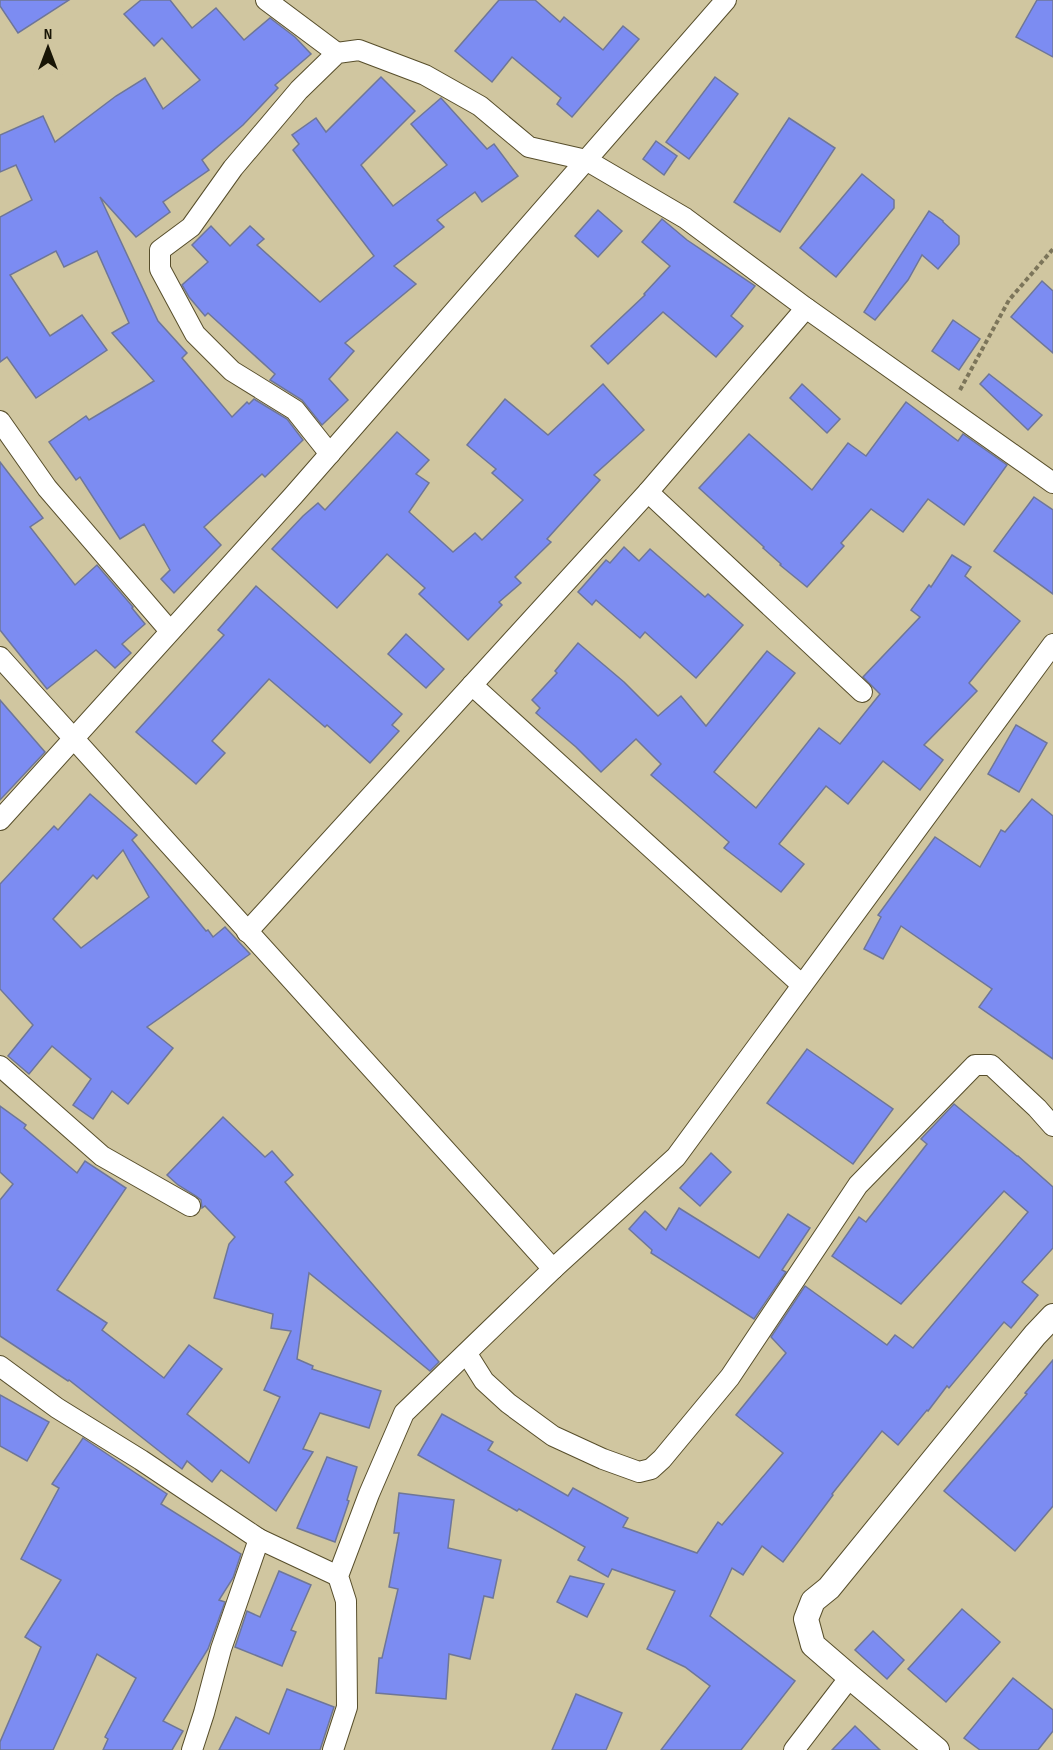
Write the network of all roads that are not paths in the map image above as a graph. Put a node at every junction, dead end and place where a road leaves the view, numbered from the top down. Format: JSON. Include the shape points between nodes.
{"nodes":[{"id":1,"x":266,"y":0,"type":"edge"},
{"id":2,"x":726,"y":0,"type":"edge"},
{"id":3,"x":337,"y":53,"type":"junction"},
{"id":4,"x":586,"y":160,"type":"junction"},
{"id":5,"x":806,"y":308,"type":"junction"},
{"id":6,"x":0,"y":421,"type":"edge"},
{"id":7,"x":330,"y":453,"type":"junction"},
{"id":8,"x":1053,"y":483,"type":"edge"},
{"id":9,"x":648,"y":492,"type":"junction"},
{"id":10,"x":170,"y":631,"type":"junction"},
{"id":11,"x":1053,"y":644,"type":"edge"},
{"id":12,"x":0,"y":657,"type":"edge"},
{"id":13,"x":472,"y":685,"type":"junction"},
{"id":14,"x":862,"y":692,"type":"dead end"},
{"id":15,"x":73,"y":738,"type":"junction"},
{"id":16,"x":0,"y":820,"type":"edge"},
{"id":17,"x":247,"y":932,"type":"junction"},
{"id":18,"x":802,"y":985,"type":"junction"},
{"id":19,"x":0,"y":1065,"type":"edge"},
{"id":20,"x":1053,"y":1125,"type":"edge"},
{"id":21,"x":190,"y":1206,"type":"dead end"},
{"id":22,"x":554,"y":1269,"type":"junction"},
{"id":23,"x":1053,"y":1316,"type":"edge"},
{"id":24,"x":467,"y":1354,"type":"junction"},
{"id":25,"x":0,"y":1366,"type":"edge"},
{"id":26,"x":259,"y":1539,"type":"junction"},
{"id":27,"x":338,"y":1576,"type":"junction"},
{"id":28,"x":850,"y":1677,"type":"junction"},
{"id":29,"x":192,"y":1750,"type":"edge"},
{"id":30,"x":333,"y":1750,"type":"edge"},
{"id":31,"x":794,"y":1750,"type":"edge"},
{"id":32,"x":937,"y":1750,"type":"edge"}],
"edges":[{"from":1,"to":3,"type":"street"},
{"from":2,"to":4,"type":"street"},
{"from":3,"to":4,"type":"street","via":[[359,50],[425,75],[480,106],[529,147]]},
{"from":3,"to":7,"type":"street","via":[[291,99],[233,168],[191,227],[160,250],[160,269],[195,334],[232,371],[295,410]]},
{"from":4,"to":5,"type":"street","via":[[685,218]]},
{"from":4,"to":7,"type":"street"},
{"from":5,"to":8,"type":"street"},
{"from":5,"to":9,"type":"street"},
{"from":6,"to":10,"type":"street","via":[[47,488]]},
{"from":7,"to":10,"type":"street"},
{"from":9,"to":13,"type":"street"},
{"from":9,"to":14,"type":"street"},
{"from":10,"to":15,"type":"street"},
{"from":11,"to":18,"type":"street"},
{"from":12,"to":15,"type":"street"},
{"from":13,"to":17,"type":"street"},
{"from":13,"to":18,"type":"street"},
{"from":15,"to":16,"type":"street"},
{"from":15,"to":17,"type":"street"},
{"from":17,"to":22,"type":"street"},
{"from":18,"to":22,"type":"street","via":[[676,1157]]},
{"from":19,"to":21,"type":"street","via":[[102,1156]]},
{"from":20,"to":24,"type":"street","via":[[991,1065],[975,1065],[858,1185],[730,1377],[651,1469],[639,1472],[554,1436],[484,1381]]},
{"from":22,"to":24,"type":"street"},
{"from":23,"to":28,"type":"street","via":[[828,1588],[813,1601],[806,1619],[813,1644]]},
{"from":24,"to":27,"type":"street","via":[[404,1413]]},
{"from":25,"to":26,"type":"street","via":[[57,1408]]},
{"from":26,"to":27,"type":"street"},
{"from":26,"to":29,"type":"street","via":[[220,1650]]},
{"from":27,"to":30,"type":"street","via":[[346,1601],[347,1707]]},
{"from":28,"to":31,"type":"street"},
{"from":28,"to":32,"type":"street"}]}
